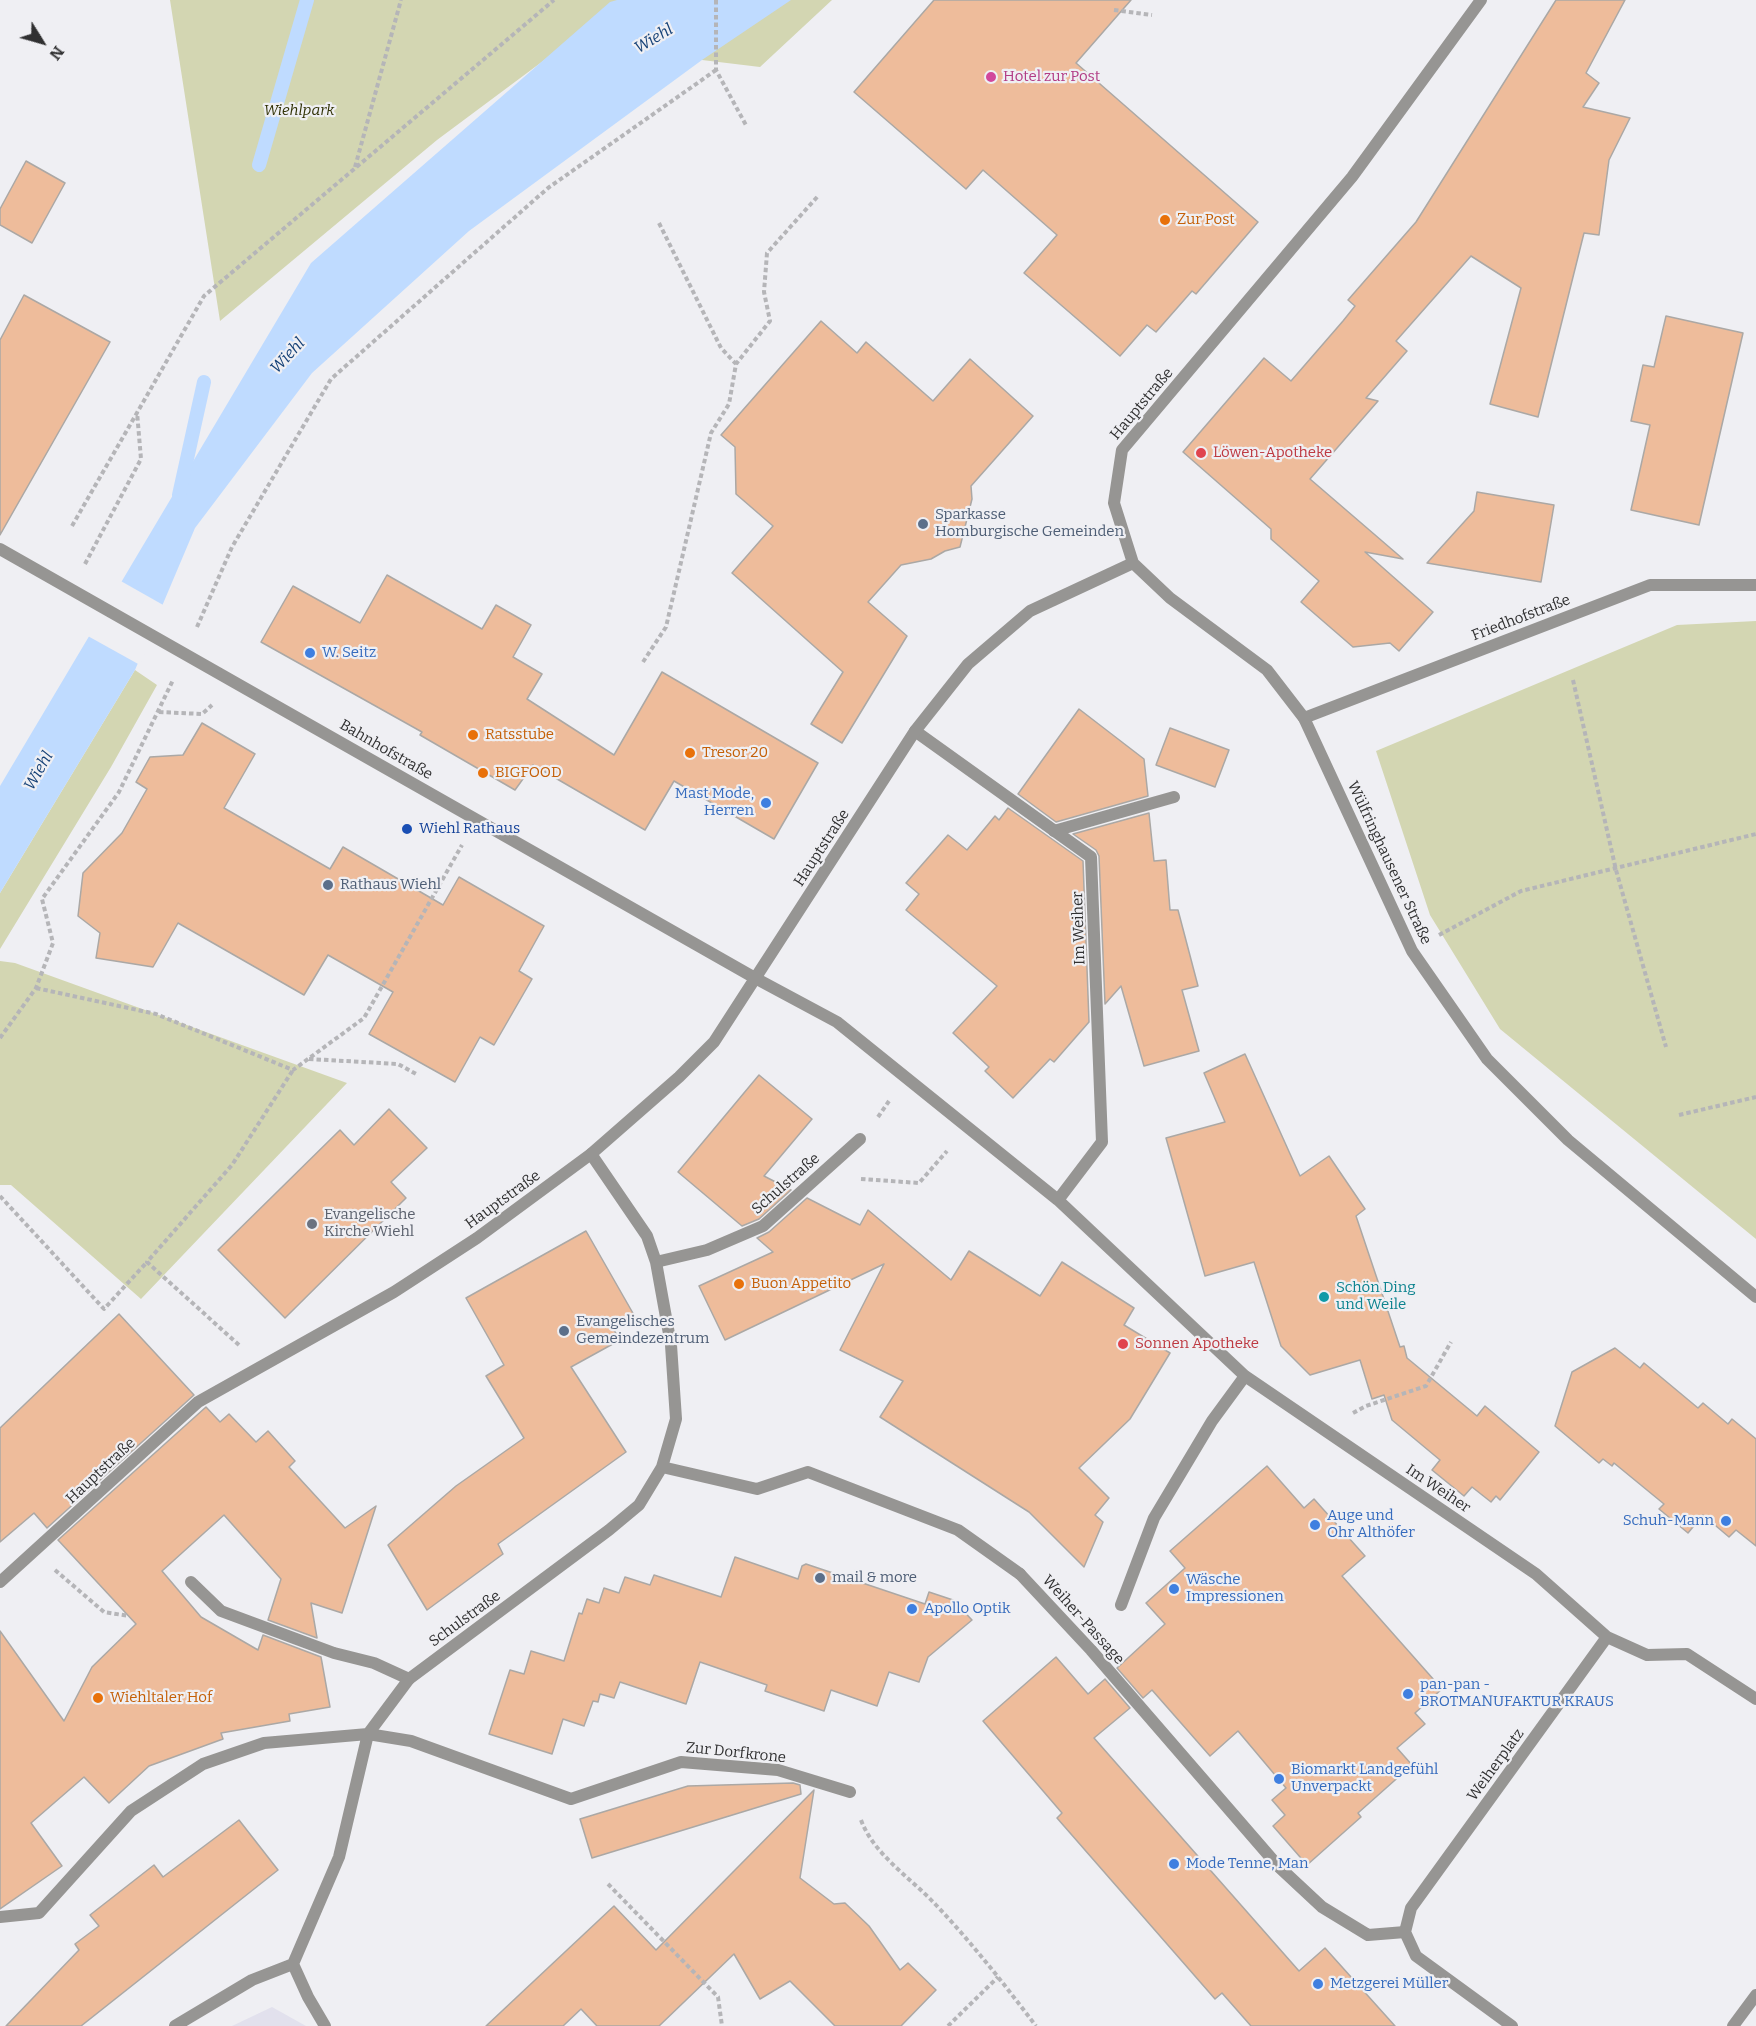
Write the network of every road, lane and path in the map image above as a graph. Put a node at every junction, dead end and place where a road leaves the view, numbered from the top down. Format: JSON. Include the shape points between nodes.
{"nodes":[{"id":1,"x":401,"y":0,"type":"edge"},
{"id":2,"x":554,"y":0,"type":"edge"},
{"id":3,"x":716,"y":0,"type":"edge"},
{"id":4,"x":1481,"y":0,"type":"edge"},
{"id":5,"x":1114,"y":10,"type":"dead end"},
{"id":6,"x":1152,"y":15,"type":"dead end"},
{"id":7,"x":716,"y":70,"type":"junction"},
{"id":8,"x":747,"y":127,"type":"dead end"},
{"id":9,"x":355,"y":169,"type":"junction"},
{"id":10,"x":818,"y":196,"type":"dead end"},
{"id":11,"x":659,"y":223,"type":"dead end"},
{"id":12,"x":736,"y":364,"type":"junction"},
{"id":13,"x":137,"y":412,"type":"junction"},
{"id":14,"x":72,"y":526,"type":"dead end"},
{"id":15,"x":2,"y":550,"type":"edge"},
{"id":16,"x":1133,"y":563,"type":"junction"},
{"id":17,"x":1756,"y":585,"type":"edge"},
{"id":18,"x":72,"y":589,"type":"junction"},
{"id":19,"x":196,"y":630,"type":"dead end"},
{"id":20,"x":643,"y":662,"type":"dead end"},
{"id":21,"x":177,"y":671,"type":"dead end"},
{"id":22,"x":1573,"y":680,"type":"dead end"},
{"id":23,"x":237,"y":683,"type":"junction"},
{"id":24,"x":159,"y":712,"type":"junction"},
{"id":25,"x":1304,"y":718,"type":"junction"},
{"id":26,"x":915,"y":731,"type":"junction"},
{"id":27,"x":1174,"y":797,"type":"dead end"},
{"id":28,"x":472,"y":816,"type":"junction"},
{"id":29,"x":1054,"y":831,"type":"junction"},
{"id":30,"x":1756,"y":834,"type":"edge"},
{"id":31,"x":1616,"y":870,"type":"junction"},
{"id":32,"x":1412,"y":951,"type":"junction"},
{"id":33,"x":755,"y":978,"type":"junction"},
{"id":34,"x":36,"y":988,"type":"junction"},
{"id":35,"x":0,"y":1038,"type":"edge"},
{"id":36,"x":1666,"y":1047,"type":"dead end"},
{"id":37,"x":309,"y":1059,"type":"junction"},
{"id":38,"x":293,"y":1070,"type":"junction"},
{"id":39,"x":418,"y":1075,"type":"dead end"},
{"id":40,"x":1756,"y":1097,"type":"edge"},
{"id":41,"x":1679,"y":1115,"type":"dead end"},
{"id":42,"x":860,"y":1139,"type":"dead end"},
{"id":43,"x":591,"y":1154,"type":"junction"},
{"id":44,"x":928,"y":1174,"type":"dead end"},
{"id":45,"x":819,"y":1176,"type":"junction"},
{"id":46,"x":0,"y":1196,"type":"edge"},
{"id":47,"x":1058,"y":1200,"type":"junction"},
{"id":48,"x":147,"y":1262,"type":"junction"},
{"id":49,"x":657,"y":1262,"type":"junction"},
{"id":50,"x":1756,"y":1297,"type":"edge"},
{"id":51,"x":1451,"y":1342,"type":"dead end"},
{"id":52,"x":262,"y":1365,"type":"junction"},
{"id":53,"x":1245,"y":1376,"type":"junction"},
{"id":54,"x":1324,"y":1430,"type":"junction"},
{"id":55,"x":662,"y":1467,"type":"junction"},
{"id":56,"x":34,"y":1552,"type":"junction"},
{"id":57,"x":0,"y":1582,"type":"edge"},
{"id":58,"x":191,"y":1582,"type":"dead end"},
{"id":59,"x":1121,"y":1605,"type":"dead end"},
{"id":60,"x":129,"y":1616,"type":"dead end"},
{"id":61,"x":1607,"y":1637,"type":"junction"},
{"id":62,"x":409,"y":1678,"type":"junction"},
{"id":63,"x":1756,"y":1699,"type":"edge"},
{"id":64,"x":368,"y":1734,"type":"junction"},
{"id":65,"x":850,"y":1792,"type":"joint"},
{"id":66,"x":608,"y":1884,"type":"dead end"},
{"id":67,"x":0,"y":1917,"type":"edge"},
{"id":68,"x":1406,"y":1932,"type":"junction"},
{"id":69,"x":293,"y":1964,"type":"junction"},
{"id":70,"x":998,"y":1977,"type":"junction"},
{"id":71,"x":1756,"y":1995,"type":"edge"},
{"id":72,"x":175,"y":2026,"type":"edge"},
{"id":73,"x":325,"y":2026,"type":"edge"},
{"id":74,"x":722,"y":2026,"type":"edge"},
{"id":75,"x":948,"y":2026,"type":"edge"},
{"id":76,"x":1036,"y":2026,"type":"edge"},
{"id":77,"x":1512,"y":2026,"type":"edge"},
{"id":78,"x":1733,"y":2026,"type":"edge"}],
"edges":[{"from":1,"to":9,"type":"path"},
{"from":2,"to":9,"type":"path"},
{"from":3,"to":7,"type":"path"},
{"from":4,"to":16,"type":"street","name":"Hauptstraße","via":[[1352,177],[1122,450],[1114,502]]},
{"from":5,"to":6,"type":"path"},
{"from":7,"to":8,"type":"path"},
{"from":7,"to":19,"type":"path","via":[[548,188],[331,379],[232,547]]},
{"from":9,"to":13,"type":"path","via":[[204,296]]},
{"from":10,"to":12,"type":"path","via":[[767,253],[764,292],[770,321]]},
{"from":11,"to":12,"type":"path","via":[[722,348]]},
{"from":12,"to":20,"type":"path","via":[[729,404],[711,433],[666,627]]},
{"from":13,"to":14,"type":"path"},
{"from":13,"to":18,"type":"path","via":[[141,459]]},
{"from":15,"to":18,"type":"street","name":"Bahnhofstraße"},
{"from":16,"to":25,"type":"street","name":"Wülfringhausener Straße","via":[[1170,598],[1267,670]]},
{"from":16,"to":26,"type":"street","name":"Hauptstraße","via":[[1030,611],[968,664]]},
{"from":17,"to":25,"type":"street","name":"Friedhofstraße","via":[[1650,585]]},
{"from":18,"to":23,"type":"street","name":"Bahnhofstraße"},
{"from":21,"to":24,"type":"path"},
{"from":22,"to":31,"type":"path"},
{"from":23,"to":24,"type":"path","via":[[202,714]]},
{"from":23,"to":28,"type":"street","name":"Bahnhofstraße"},
{"from":24,"to":34,"type":"path","via":[[118,792],[42,899],[52,943]]},
{"from":25,"to":32,"type":"street","name":"Wülfringhausener Straße"},
{"from":26,"to":29,"type":"street","name":"Im Weiher"},
{"from":26,"to":33,"type":"street","name":"Hauptstraße"},
{"from":27,"to":29,"type":"street"},
{"from":28,"to":33,"type":"street","name":"Bahnhofstraße"},
{"from":28,"to":37,"type":"path","via":[[458,856],[364,1018]]},
{"from":29,"to":47,"type":"street","name":"Im Weiher","via":[[1091,857],[1102,1142]]},
{"from":30,"to":31,"type":"path"},
{"from":31,"to":32,"type":"path","via":[[1521,891]]},
{"from":31,"to":36,"type":"path"},
{"from":32,"to":50,"type":"street","name":"Wülfringhausener Straße","via":[[1487,1059],[1568,1140]]},
{"from":33,"to":43,"type":"street","name":"Hauptstraße","via":[[714,1042]]},
{"from":33,"to":47,"type":"street","name":"Im Weiher","via":[[837,1022]]},
{"from":34,"to":35,"type":"path"},
{"from":34,"to":38,"type":"path","via":[[156,1014]]},
{"from":37,"to":38,"type":"path"},
{"from":37,"to":39,"type":"path","via":[[399,1064]]},
{"from":38,"to":48,"type":"path","via":[[232,1165]]},
{"from":40,"to":41,"type":"path"},
{"from":42,"to":45,"type":"street","name":"Schulstraße"},
{"from":43,"to":49,"type":"street","name":"Schulstraße","via":[[646,1236]]},
{"from":43,"to":52,"type":"street","name":"Hauptstraße","via":[[477,1238],[394,1292]]},
{"from":44,"to":45,"type":"path","via":[[919,1183]]},
{"from":45,"to":49,"type":"street","name":"Schulstraße","via":[[764,1226],[707,1250]]},
{"from":46,"to":48,"type":"path","via":[[104,1309]]},
{"from":47,"to":53,"type":"street","name":"Im Weiher"},
{"from":48,"to":52,"type":"path"},
{"from":49,"to":55,"type":"street","name":"Schulstraße","via":[[671,1346],[676,1419]]},
{"from":51,"to":54,"type":"path","via":[[1426,1386],[1366,1406]]},
{"from":52,"to":56,"type":"street","name":"Hauptstraße","via":[[198,1402]]},
{"from":53,"to":54,"type":"street","name":"Im Weiher"},
{"from":53,"to":59,"type":"street","via":[[1212,1420],[1154,1518]]},
{"from":54,"to":61,"type":"street","name":"Im Weiher","via":[[1536,1574]]},
{"from":55,"to":62,"type":"street","name":"Schulstraße","via":[[639,1504],[609,1530]]},
{"from":55,"to":68,"type":"street","name":"Weiher-Passage","via":[[757,1489],[808,1472],[958,1530],[1020,1574],[1285,1873],[1322,1907],[1368,1935]]},
{"from":56,"to":57,"type":"street","name":"Hauptstraße"},
{"from":56,"to":60,"type":"path","via":[[104,1612]]},
{"from":58,"to":62,"type":"street","via":[[221,1611]]},
{"from":61,"to":63,"type":"street","via":[[1647,1655],[1687,1654]]},
{"from":61,"to":68,"type":"street","name":"Weiherplatz","via":[[1411,1908]]},
{"from":62,"to":64,"type":"street","name":"Schulstraße"},
{"from":64,"to":65,"type":"street","name":"Zur Dorfkrone","via":[[411,1741],[571,1799],[681,1761],[778,1770]]},
{"from":64,"to":67,"type":"street","name":"Zur Dorfkrone","via":[[264,1743],[203,1764],[131,1811],[39,1914]]},
{"from":64,"to":69,"type":"street","name":"Schulstraße","via":[[339,1857]]},
{"from":65,"to":70,"type":"path","via":[[868,1839],[936,1904]]},
{"from":66,"to":74,"type":"path","via":[[718,1997]]},
{"from":68,"to":77,"type":"street","via":[[1416,1956]]},
{"from":69,"to":72,"type":"street","via":[[252,1980]]},
{"from":69,"to":73,"type":"street"},
{"from":70,"to":75,"type":"path"},
{"from":70,"to":76,"type":"path"},
{"from":71,"to":78,"type":"street"}]}
